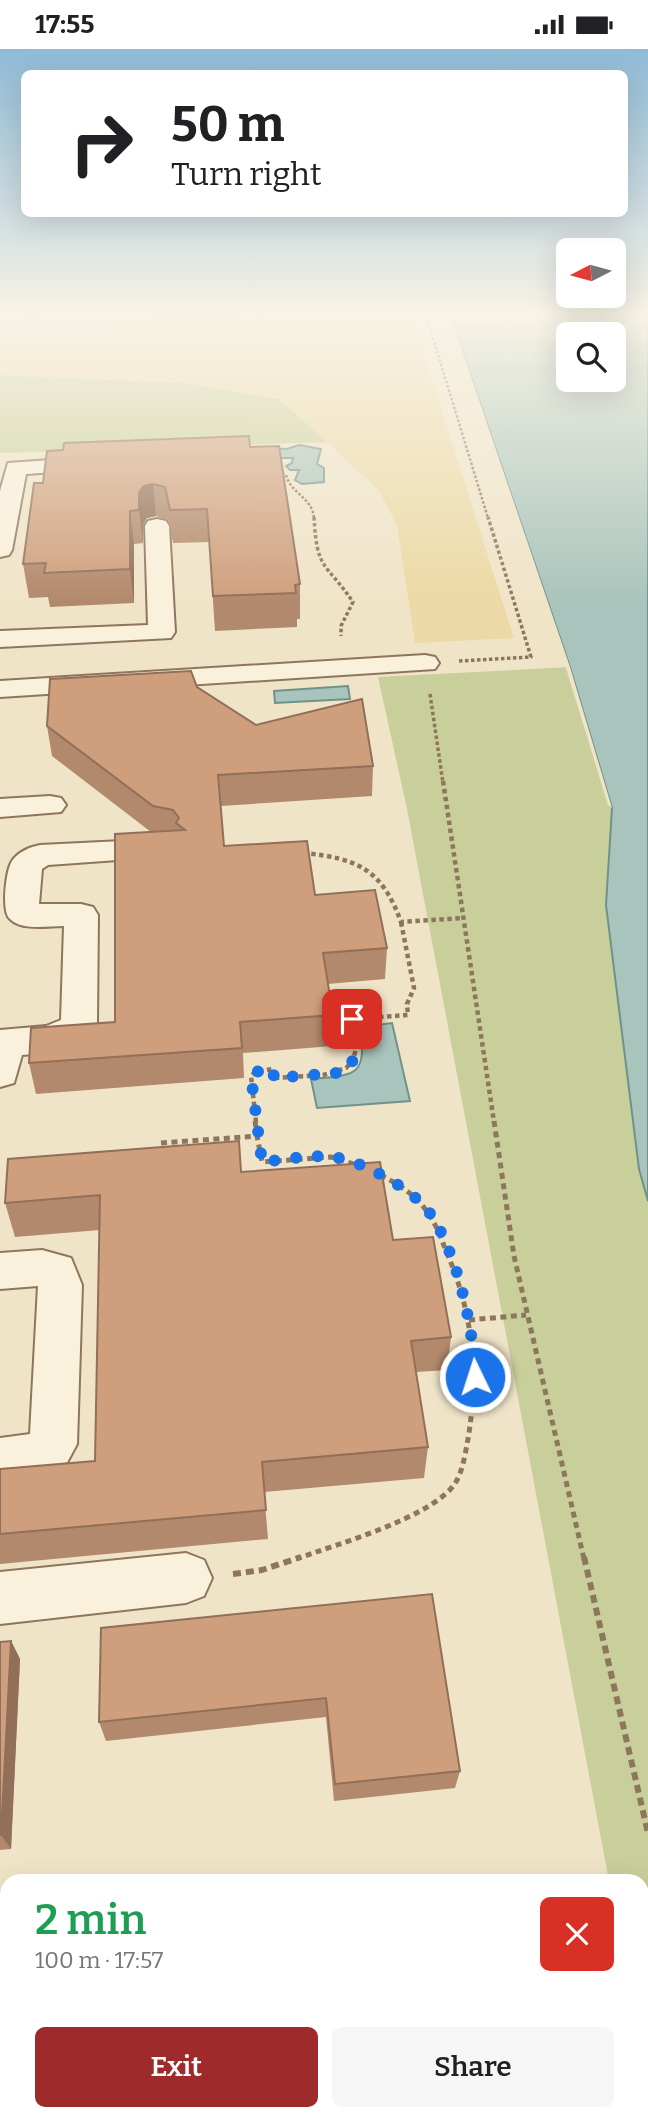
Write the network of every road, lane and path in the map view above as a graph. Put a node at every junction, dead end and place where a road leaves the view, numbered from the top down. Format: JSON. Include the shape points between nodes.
{"nodes":[{"id":1,"x":455,"y":409,"type":"edge"},
{"id":2,"x":92,"y":464,"type":"edge"},
{"id":3,"x":273,"y":469,"type":"edge"},
{"id":4,"x":157,"y":526,"type":"dead end"},
{"id":5,"x":0,"y":550,"type":"edge"},
{"id":6,"x":0,"y":639,"type":"edge"},
{"id":7,"x":341,"y":645,"type":"dead end"},
{"id":8,"x":425,"y":663,"type":"junction"},
{"id":9,"x":0,"y":689,"type":"edge"},
{"id":10,"x":50,"y":805,"type":"dead end"},
{"id":11,"x":0,"y":808,"type":"edge"},
{"id":12,"x":163,"y":849,"type":"edge"},
{"id":13,"x":299,"y":852,"type":"edge"},
{"id":14,"x":463,"y":918,"type":"junction"},
{"id":15,"x":401,"y":922,"type":"junction"},
{"id":16,"x":2,"y":1053,"type":"edge"},
{"id":17,"x":257,"y":1136,"type":"junction"},
{"id":18,"x":162,"y":1143,"type":"dead end"},
{"id":19,"x":262,"y":1162,"type":"junction"},
{"id":20,"x":366,"y":1167,"type":"edge"},
{"id":21,"x":375,"y":1172,"type":"edge"},
{"id":22,"x":262,"y":1173,"type":"edge"},
{"id":23,"x":0,"y":1271,"type":"edge"},
{"id":24,"x":526,"y":1315,"type":"junction"},
{"id":25,"x":469,"y":1320,"type":"junction"},
{"id":26,"x":0,"y":1461,"type":"edge"},
{"id":27,"x":186,"y":1578,"type":"joint"},
{"id":28,"x":0,"y":1598,"type":"edge"},
{"id":29,"x":648,"y":1833,"type":"edge"}],
"edges":[{"from":1,"to":8,"type":"path","via":[[531,657]]},
{"from":2,"to":5,"type":"lane","via":[[16,468]]},
{"from":3,"to":7,"type":"path","via":[[286,475],[290,489],[307,497],[317,517],[313,540],[317,555],[353,602],[341,626]]},
{"from":4,"to":6,"type":"lane","via":[[162,632]]},
{"from":8,"to":9,"type":"lane"},
{"from":8,"to":14,"type":"path"},
{"from":10,"to":11,"type":"lane"},
{"from":12,"to":16,"type":"lane","via":[[40,855],[26,865],[22,911],[28,915],[81,915],[79,1023],[74,1032]]},
{"from":13,"to":15,"type":"path","via":[[343,859],[378,876],[389,888]]},
{"from":14,"to":15,"type":"path"},
{"from":14,"to":24,"type":"path"},
{"from":15,"to":17,"type":"path","via":[[414,988],[408,1015],[352,1019],[355,1060],[336,1073],[274,1078],[273,1069],[255,1072],[251,1076]]},
{"from":17,"to":18,"type":"path"},
{"from":17,"to":19,"type":"path"},
{"from":19,"to":20,"type":"path","via":[[331,1157]]},
{"from":19,"to":22,"type":"path"},
{"from":21,"to":25,"type":"path","via":[[428,1212],[453,1264]]},
{"from":23,"to":26,"type":"lane","via":[[56,1271],[60,1285],[53,1444],[46,1454]]},
{"from":24,"to":25,"type":"path"},
{"from":24,"to":29,"type":"path"},
{"from":25,"to":27,"type":"path","via":[[476,1397],[462,1465],[452,1486],[393,1525],[292,1563],[259,1572]]},
{"from":27,"to":28,"type":"lane"}]}
